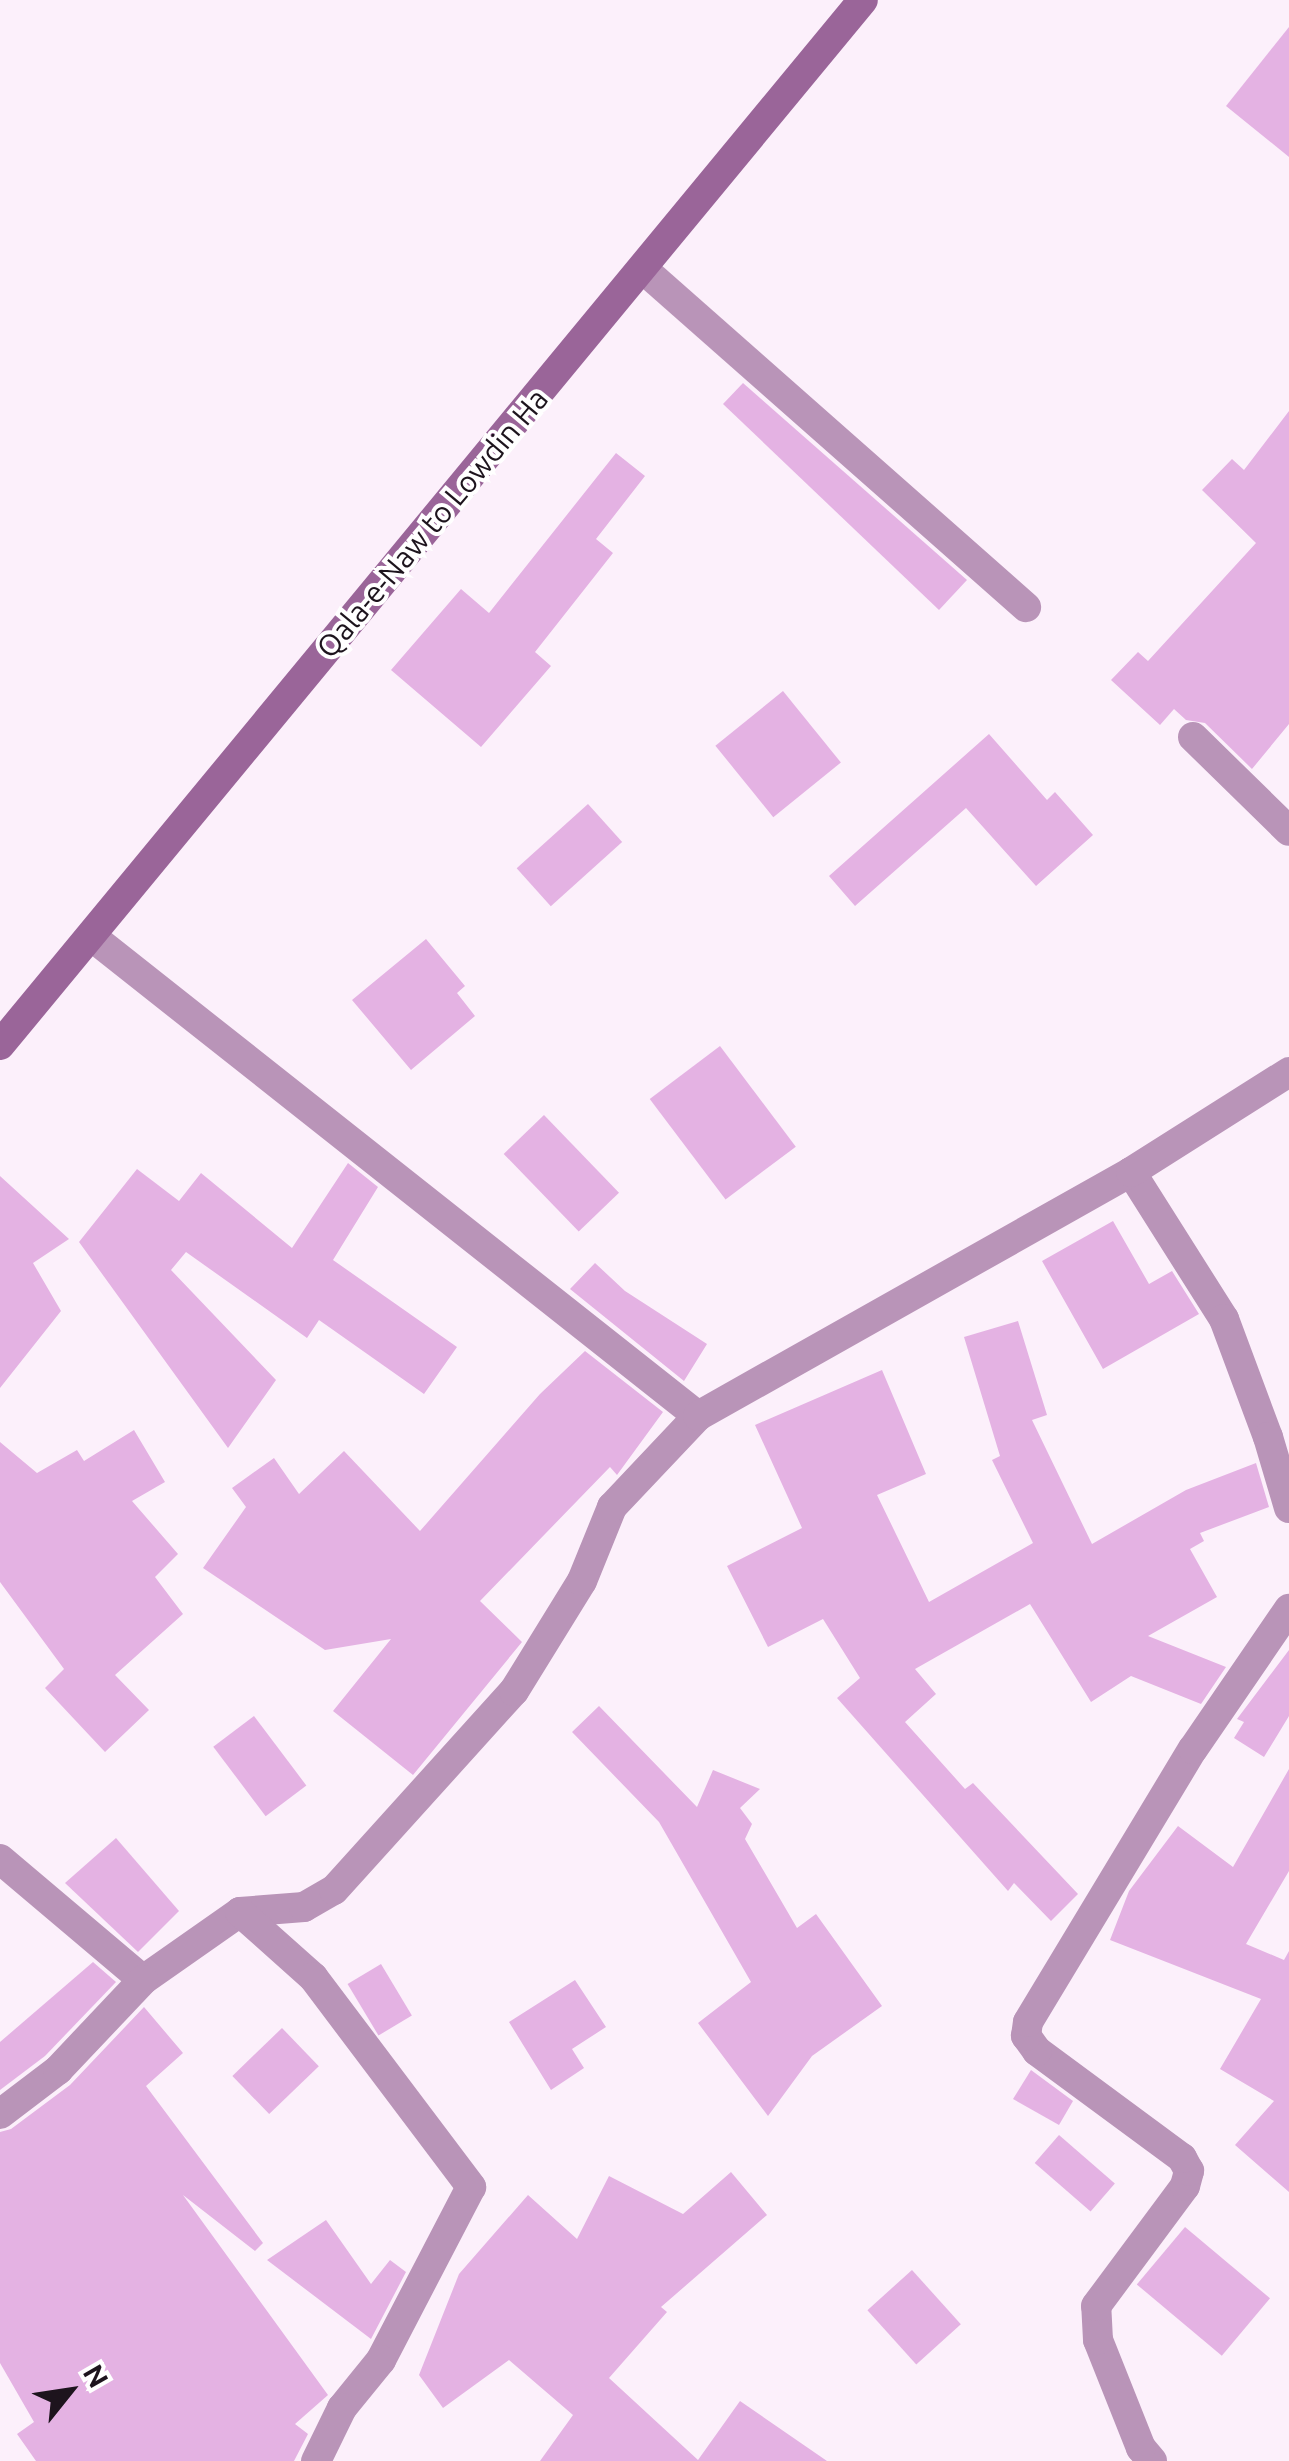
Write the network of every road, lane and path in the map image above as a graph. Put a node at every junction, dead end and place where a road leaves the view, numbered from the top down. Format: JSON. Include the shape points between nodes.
{"nodes":[{"id":1,"x":863,"y":0,"type":"edge"},
{"id":2,"x":642,"y":268,"type":"junction"},
{"id":3,"x":1026,"y":606,"type":"dead end"},
{"id":4,"x":1193,"y":736,"type":"dead end"},
{"id":5,"x":1289,"y":832,"type":"edge"},
{"id":6,"x":91,"y":936,"type":"junction"},
{"id":7,"x":0,"y":1045,"type":"edge"},
{"id":8,"x":1289,"y":1072,"type":"edge"},
{"id":9,"x":1131,"y":1172,"type":"junction"},
{"id":10,"x":698,"y":1416,"type":"junction"},
{"id":11,"x":1289,"y":1508,"type":"edge"},
{"id":12,"x":1289,"y":1609,"type":"edge"},
{"id":13,"x":0,"y":1859,"type":"edge"},
{"id":14,"x":240,"y":1912,"type":"junction"},
{"id":15,"x":143,"y":1980,"type":"junction"},
{"id":16,"x":0,"y":2114,"type":"edge"},
{"id":17,"x":316,"y":2461,"type":"edge"},
{"id":18,"x":1152,"y":2461,"type":"edge"}],
"edges":[{"from":1,"to":2,"type":"main road","name":"Qala-e-Naw to Lowdin Ha"},
{"from":2,"to":3,"type":"street"},
{"from":2,"to":6,"type":"main road","name":"Qala-e-Naw to Lowdin Ha"},
{"from":4,"to":5,"type":"street"},
{"from":6,"to":7,"type":"main road","name":"Qala-e-Naw to Lowdin Ha"},
{"from":6,"to":10,"type":"street"},
{"from":8,"to":9,"type":"street"},
{"from":9,"to":10,"type":"street"},
{"from":9,"to":11,"type":"street","via":[[1224,1319]]},
{"from":10,"to":14,"type":"street","via":[[612,1507],[582,1580],[514,1691],[334,1890],[304,1907]]},
{"from":12,"to":18,"type":"street","via":[[1193,1749],[1028,2022],[1026,2036],[1037,2051],[1182,2158],[1189,2171],[1185,2186],[1096,2306],[1098,2340]]},
{"from":13,"to":15,"type":"street"},
{"from":14,"to":15,"type":"street"},
{"from":14,"to":17,"type":"street","via":[[314,1977],[471,2187],[381,2360],[342,2408]]},
{"from":15,"to":16,"type":"street","via":[[58,2070]]}]}
